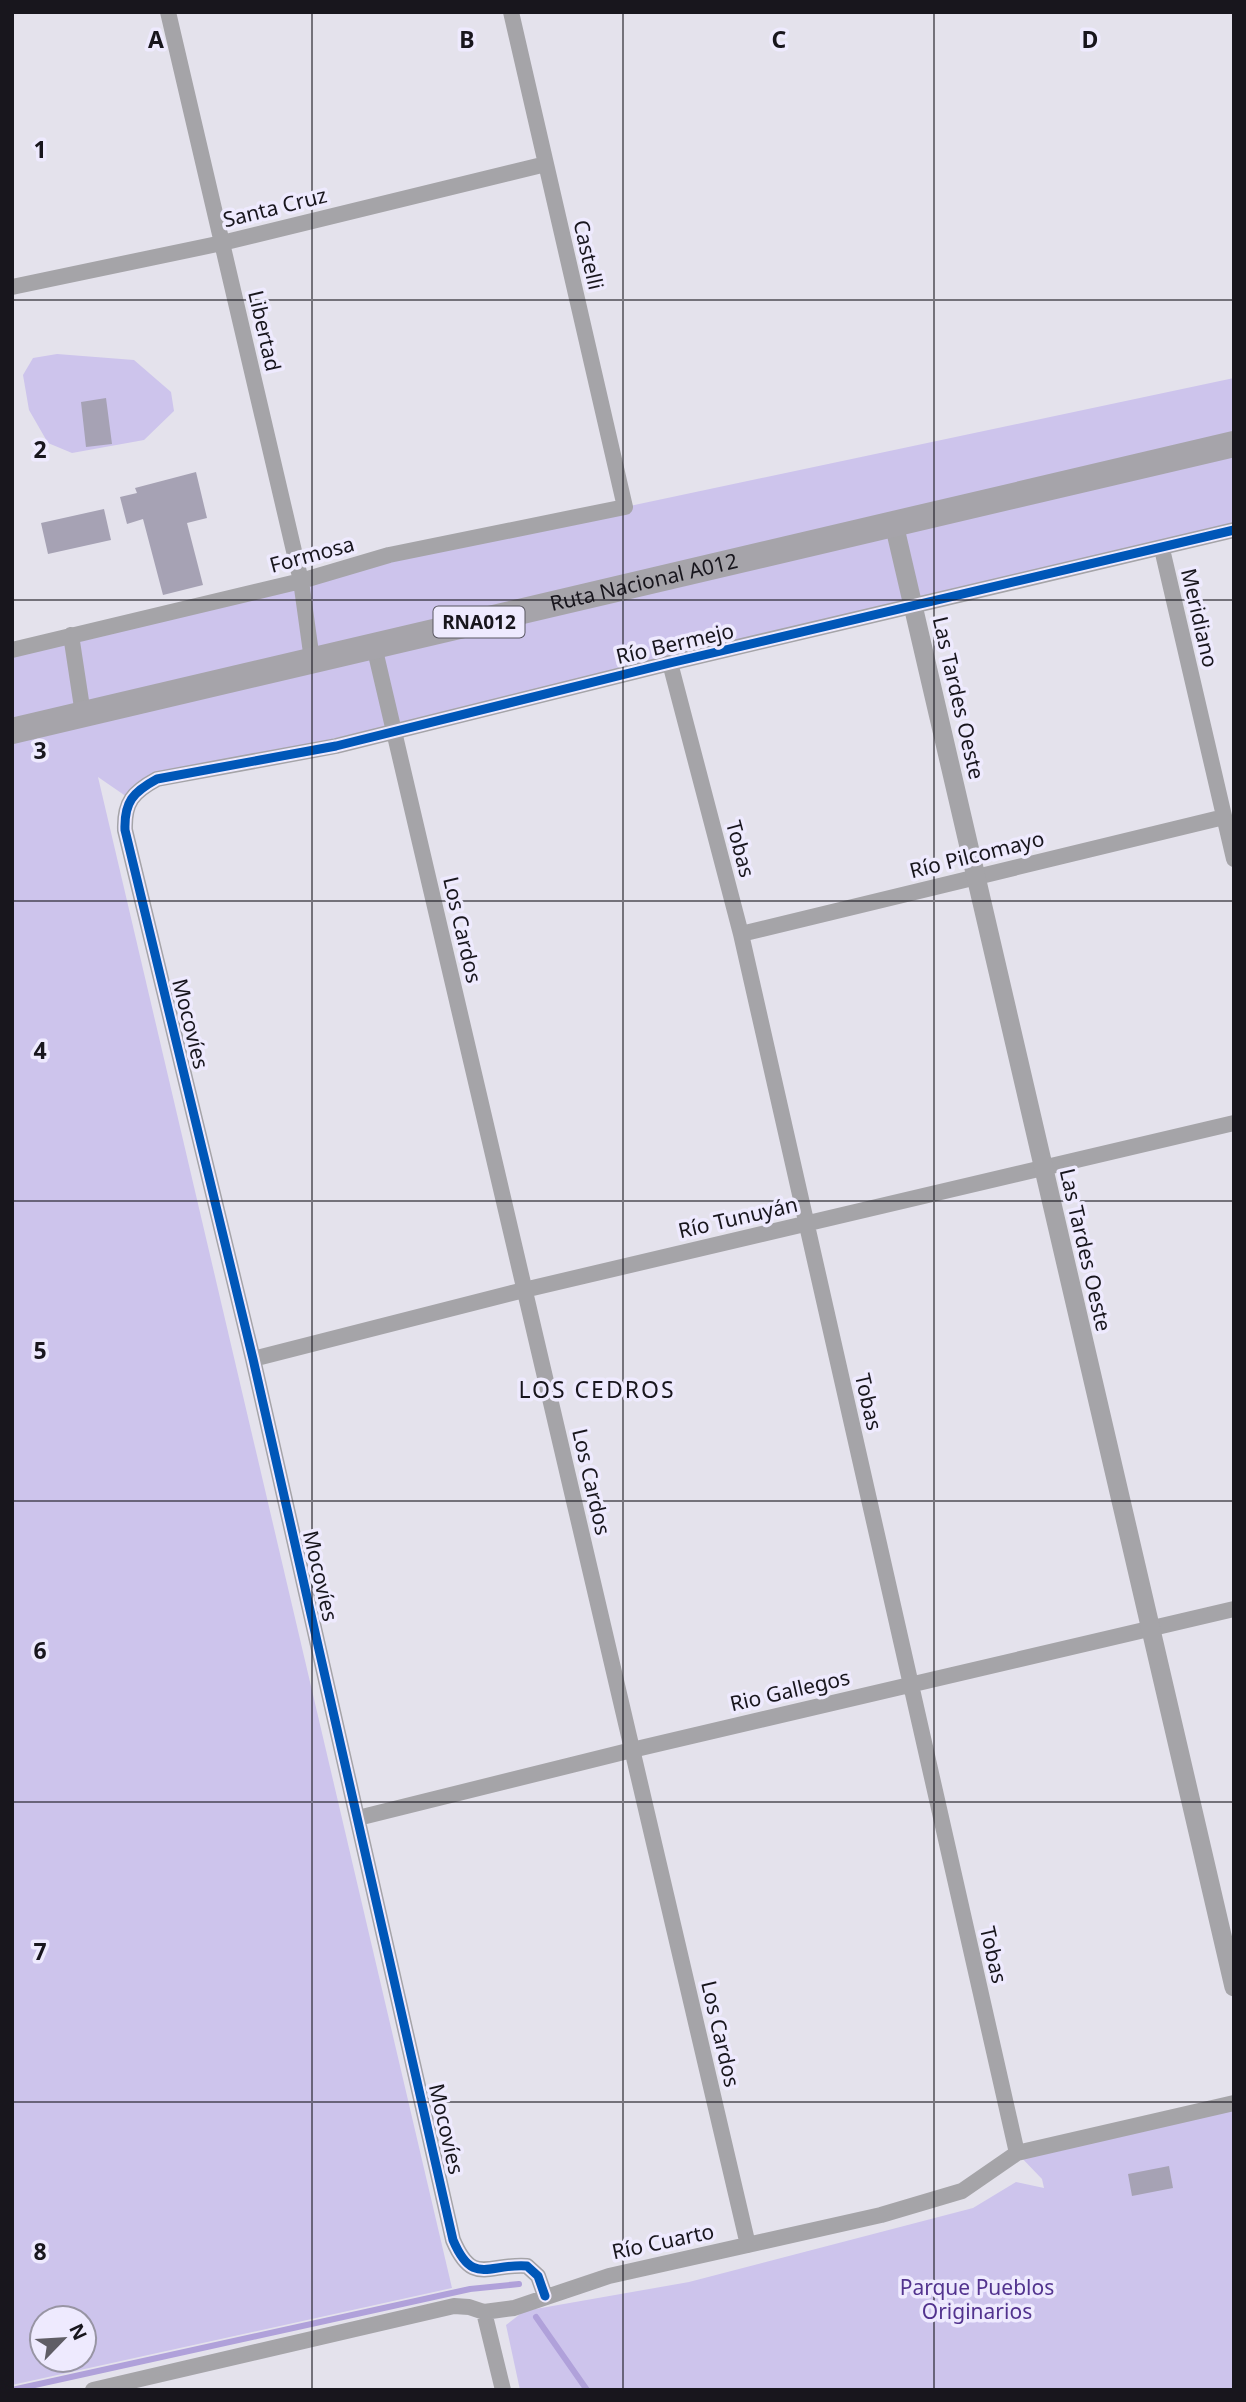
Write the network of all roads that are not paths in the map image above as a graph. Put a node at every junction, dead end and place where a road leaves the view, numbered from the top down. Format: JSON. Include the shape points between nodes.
{"nodes":[{"id":1,"x":168,"y":12,"type":"edge"},
{"id":2,"x":511,"y":12,"type":"edge"},
{"id":3,"x":546,"y":164,"type":"junction"},
{"id":4,"x":222,"y":243,"type":"junction"},
{"id":5,"x":12,"y":287,"type":"edge"},
{"id":6,"x":1234,"y":444,"type":"edge"},
{"id":7,"x":625,"y":507,"type":"joint"},
{"id":8,"x":894,"y":524,"type":"junction"},
{"id":9,"x":1234,"y":530,"type":"edge"},
{"id":10,"x":1161,"y":549,"type":"junction"},
{"id":11,"x":301,"y":581,"type":"junction"},
{"id":12,"x":914,"y":607,"type":"junction"},
{"id":13,"x":71,"y":635,"type":"junction"},
{"id":14,"x":374,"y":646,"type":"junction"},
{"id":15,"x":12,"y":650,"type":"edge"},
{"id":16,"x":312,"y":660,"type":"junction"},
{"id":17,"x":670,"y":663,"type":"junction"},
{"id":18,"x":83,"y":715,"type":"junction"},
{"id":19,"x":12,"y":730,"type":"edge"},
{"id":20,"x":394,"y":732,"type":"junction"},
{"id":21,"x":130,"y":799,"type":"joint"},
{"id":22,"x":1224,"y":817,"type":"junction"},
{"id":23,"x":1234,"y":859,"type":"edge"},
{"id":24,"x":976,"y":877,"type":"junction"},
{"id":25,"x":741,"y":934,"type":"junction"},
{"id":26,"x":1234,"y":1123,"type":"edge"},
{"id":27,"x":1043,"y":1168,"type":"junction"},
{"id":28,"x":806,"y":1224,"type":"junction"},
{"id":29,"x":524,"y":1290,"type":"junction"},
{"id":30,"x":253,"y":1359,"type":"junction"},
{"id":31,"x":1234,"y":1609,"type":"edge"},
{"id":32,"x":1148,"y":1630,"type":"junction"},
{"id":33,"x":910,"y":1685,"type":"junction"},
{"id":34,"x":632,"y":1750,"type":"junction"},
{"id":35,"x":358,"y":1818,"type":"junction"},
{"id":36,"x":1234,"y":1987,"type":"edge"},
{"id":37,"x":1234,"y":2103,"type":"edge"},
{"id":38,"x":1017,"y":2153,"type":"junction"},
{"id":39,"x":748,"y":2245,"type":"junction"},
{"id":40,"x":545,"y":2296,"type":"junction"},
{"id":41,"x":484,"y":2312,"type":"junction"},
{"id":42,"x":93,"y":2390,"type":"edge"},
{"id":43,"x":503,"y":2390,"type":"edge"}],
"edges":[{"from":1,"to":4,"type":"street","name":"Libertad"},
{"from":2,"to":3,"type":"street","name":"Castelli"},
{"from":3,"to":4,"type":"street","name":"Santa Cruz"},
{"from":3,"to":7,"type":"street","name":"Castelli"},
{"from":4,"to":5,"type":"street","name":"Santa Cruz"},
{"from":4,"to":11,"type":"street","name":"Libertad"},
{"from":6,"to":8,"type":"highway","name":"Ruta Nacional A012","number":"RNA012"},
{"from":7,"to":11,"type":"street","name":"Formosa","via":[[389,555]]},
{"from":8,"to":12,"type":"street","name":"Las Tardes Oeste"},
{"from":8,"to":14,"type":"highway","name":"Ruta Nacional A012","number":"RNA012"},
{"from":9,"to":10,"type":"street","name":"Río Bermejo"},
{"from":10,"to":12,"type":"street","name":"Río Bermejo"},
{"from":10,"to":22,"type":"street","name":"Meridiano"},
{"from":11,"to":13,"type":"street","name":"Formosa"},
{"from":11,"to":16,"type":"street","name":"Libertad"},
{"from":12,"to":17,"type":"street","name":"Río Bermejo"},
{"from":12,"to":24,"type":"street","name":"Las Tardes Oeste"},
{"from":13,"to":15,"type":"street","name":"Formosa"},
{"from":13,"to":18,"type":"street"},
{"from":14,"to":16,"type":"highway","name":"Ruta Nacional A012","number":"RNA012"},
{"from":14,"to":20,"type":"street","name":"Los Cardos"},
{"from":16,"to":18,"type":"highway","name":"Ruta Nacional A012","number":"RNA012"},
{"from":17,"to":20,"type":"street","name":"Río Bermejo"},
{"from":17,"to":25,"type":"street","name":"Tobas"},
{"from":18,"to":19,"type":"highway","name":"Ruta Nacional A012","number":"RNA012"},
{"from":20,"to":21,"type":"street","name":"Río Bermejo","via":[[157,779]]},
{"from":20,"to":29,"type":"street","name":"Los Cardos"},
{"from":21,"to":30,"type":"street","name":"Mocovíes","via":[[124,809],[125,830]]},
{"from":22,"to":23,"type":"street","name":"Meridiano"},
{"from":22,"to":24,"type":"street","name":"Río Pilcomayo"},
{"from":24,"to":25,"type":"street","name":"Río Pilcomayo"},
{"from":24,"to":27,"type":"street","name":"Las Tardes Oeste"},
{"from":25,"to":28,"type":"street","name":"Tobas"},
{"from":26,"to":27,"type":"street","name":"Río Tunuyán"},
{"from":27,"to":28,"type":"street","name":"Río Tunuyán"},
{"from":27,"to":32,"type":"street","name":"Las Tardes Oeste"},
{"from":28,"to":29,"type":"street","name":"Río Tunuyán"},
{"from":28,"to":33,"type":"street","name":"Tobas"},
{"from":29,"to":30,"type":"street","name":"Río Tunuyán"},
{"from":29,"to":34,"type":"street","name":"Los Cardos"},
{"from":30,"to":35,"type":"street","name":"Mocovíes"},
{"from":31,"to":32,"type":"street","name":"Rio Gallegos"},
{"from":32,"to":33,"type":"street","name":"Rio Gallegos"},
{"from":32,"to":36,"type":"street","name":"Las Tardes Oeste"},
{"from":33,"to":34,"type":"street","name":"Rio Gallegos"},
{"from":33,"to":38,"type":"street","name":"Tobas"},
{"from":34,"to":35,"type":"street","name":"Rio Gallegos"},
{"from":34,"to":39,"type":"street","name":"Los Cardos"},
{"from":35,"to":40,"type":"street","name":"Mocovíes","via":[[453,2240],[462,2261],[472,2268],[527,2266],[538,2276]]},
{"from":37,"to":38,"type":"street","name":"Río Cuarto"},
{"from":38,"to":39,"type":"street","name":"Río Cuarto","via":[[962,2191]]},
{"from":39,"to":40,"type":"street","name":"Río Cuarto","via":[[609,2276]]},
{"from":40,"to":41,"type":"street","name":"Río Cuarto","via":[[514,2308]]},
{"from":41,"to":42,"type":"street","name":"Río Cuarto","via":[[454,2306]]},
{"from":41,"to":43,"type":"street"}]}
